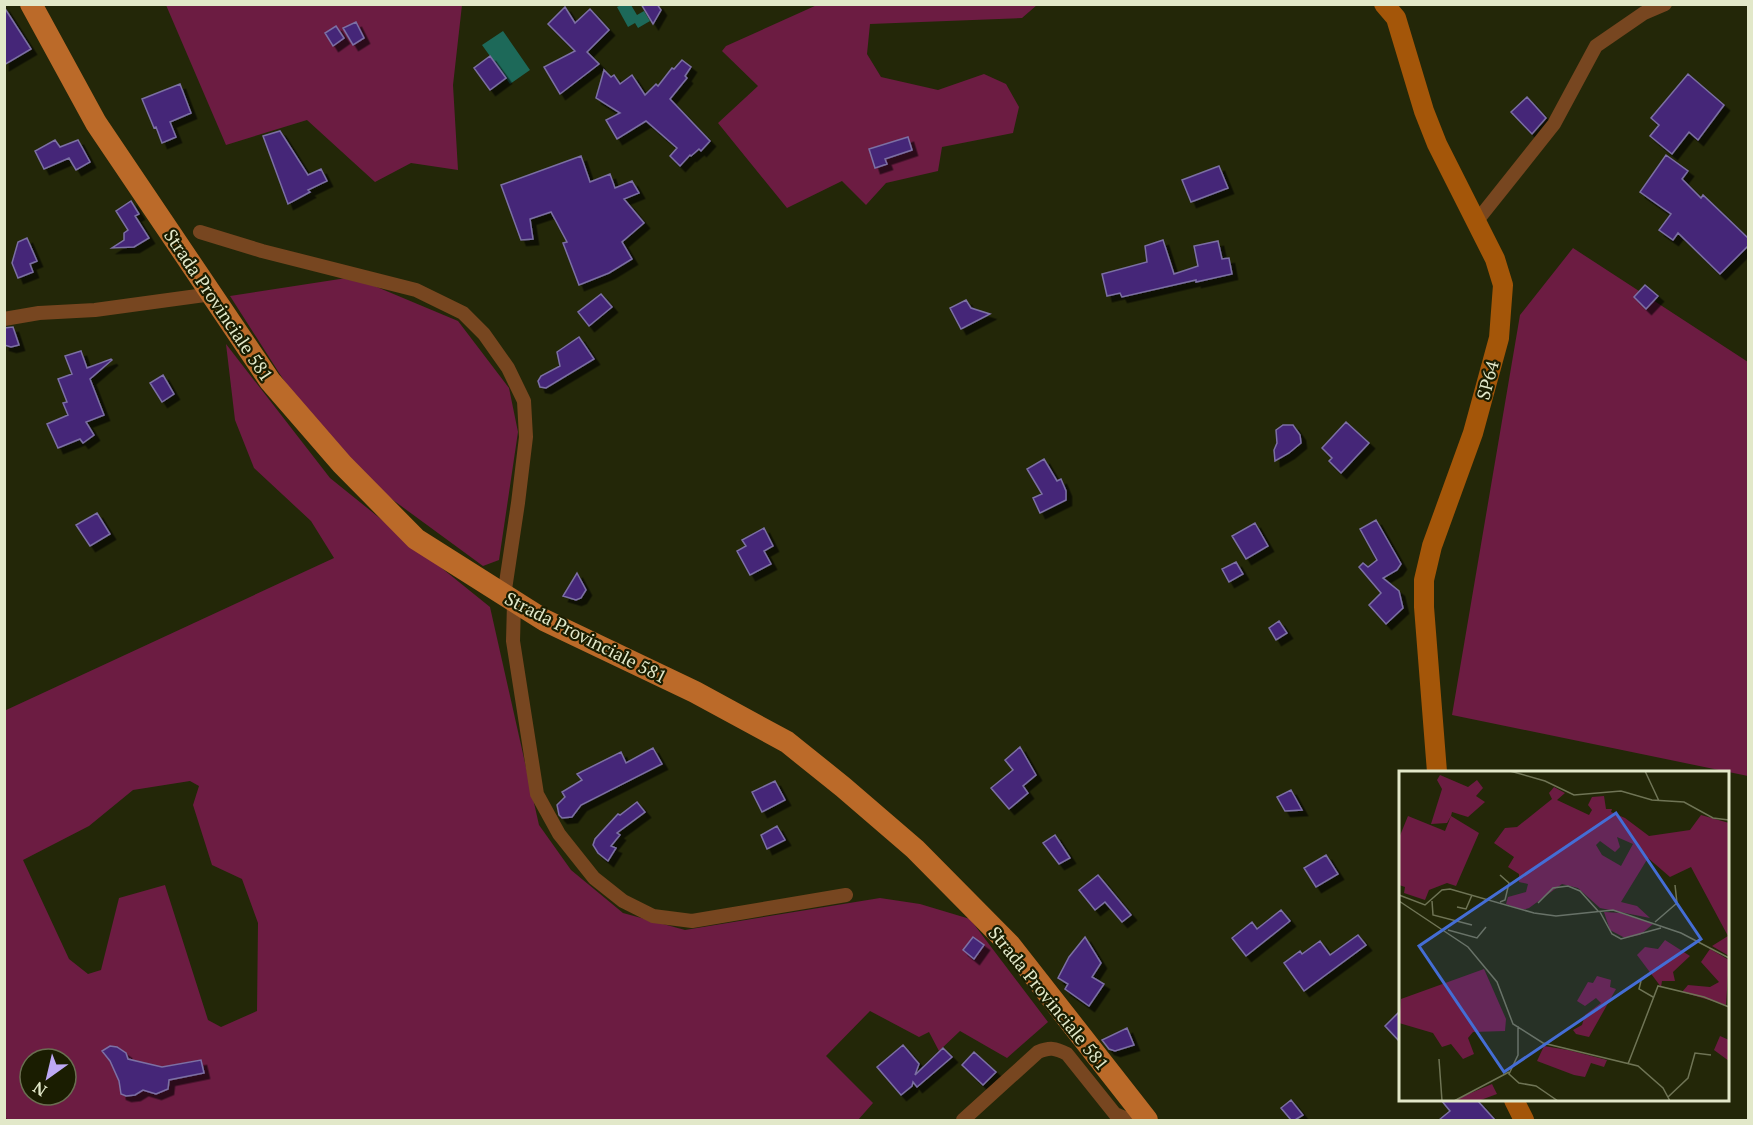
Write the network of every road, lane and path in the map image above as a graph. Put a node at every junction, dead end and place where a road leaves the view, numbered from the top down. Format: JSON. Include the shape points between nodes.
{"nodes":[{"id":1,"x":31,"y":4,"type":"edge"},
{"id":2,"x":1384,"y":4,"type":"edge"},
{"id":3,"x":1665,"y":4,"type":"edge"},
{"id":4,"x":1476,"y":222,"type":"junction"},
{"id":5,"x":200,"y":232,"type":"dead end"},
{"id":6,"x":212,"y":294,"type":"junction"},
{"id":7,"x":4,"y":320,"type":"edge"},
{"id":8,"x":509,"y":599,"type":"junction"},
{"id":9,"x":1437,"y":771,"type":"edge"},
{"id":10,"x":846,"y":895,"type":"dead end"},
{"id":11,"x":1514,"y":1101,"type":"edge"},
{"id":12,"x":1145,"y":1119,"type":"edge"},
{"id":13,"x":963,"y":1120,"type":"edge"},
{"id":14,"x":1524,"y":1120,"type":"edge"}],
"edges":[{"from":1,"to":6,"type":"main road","name":"Strada Provinciale 581","via":[[96,123]]},
{"from":2,"to":4,"type":"street","name":"SP64","number":"SP64","via":[[1396,18],[1424,111]]},
{"from":3,"to":4,"type":"street","via":[[1644,13],[1596,46],[1554,124]]},
{"from":4,"to":9,"type":"street","name":"SP64","number":"SP64","via":[[1503,285],[1498,338],[1473,433],[1432,546],[1424,580]]},
{"from":5,"to":8,"type":"street","via":[[416,290],[463,313],[484,334],[508,368],[524,401],[526,437]]},
{"from":6,"to":7,"type":"street"},
{"from":6,"to":8,"type":"main road","name":"Strada Provinciale 581","via":[[270,381],[342,464],[416,539]]},
{"from":8,"to":10,"type":"street","via":[[537,794],[560,834],[594,878],[623,901],[653,916],[692,921]]},
{"from":8,"to":12,"type":"main road","name":"Strada Provinciale 581","via":[[787,742],[843,787],[915,849],[1010,945]]},
{"from":11,"to":14,"type":"street"},
{"from":12,"to":13,"type":"street","via":[[1129,1120],[1115,1114],[1067,1054],[1048,1047]]}]}
